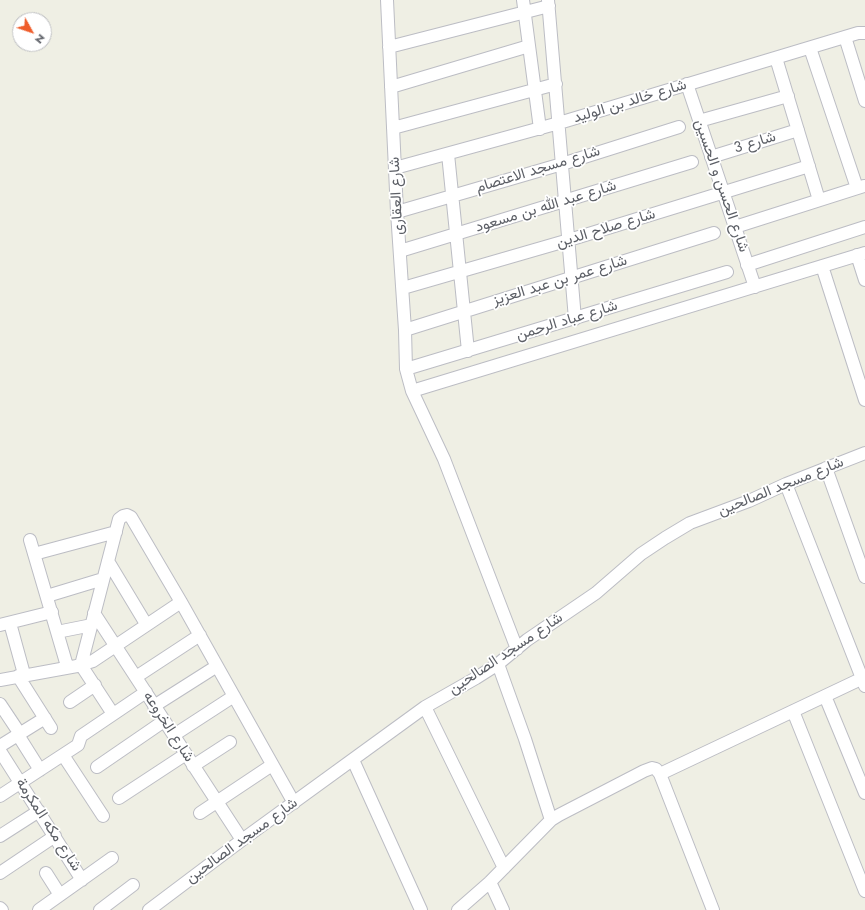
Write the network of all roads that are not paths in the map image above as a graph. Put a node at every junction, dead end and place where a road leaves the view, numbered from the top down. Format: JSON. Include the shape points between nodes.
{"nodes":[{"id":1,"x":387,"y":0,"type":"edge"},
{"id":2,"x":523,"y":0,"type":"edge"},
{"id":3,"x":549,"y":3,"type":"edge"},
{"id":4,"x":525,"y":13,"type":"junction"},
{"id":5,"x":865,"y":33,"type":"edge"},
{"id":6,"x":845,"y":37,"type":"junction"},
{"id":7,"x":529,"y":46,"type":"junction"},
{"id":8,"x":389,"y":47,"type":"junction"},
{"id":9,"x":810,"y":48,"type":"junction"},
{"id":10,"x":776,"y":58,"type":"junction"},
{"id":11,"x":556,"y":84,"type":"junction"},
{"id":12,"x":687,"y":84,"type":"junction"},
{"id":13,"x":391,"y":87,"type":"junction"},
{"id":14,"x":535,"y":90,"type":"junction"},
{"id":15,"x":788,"y":96,"type":"junction"},
{"id":16,"x":865,"y":101,"type":"edge"},
{"id":17,"x":699,"y":121,"type":"junction"},
{"id":18,"x":559,"y":123,"type":"junction"},
{"id":19,"x":679,"y":127,"type":"dead end"},
{"id":20,"x":393,"y":128,"type":"junction"},
{"id":21,"x":540,"y":129,"type":"junction"},
{"id":22,"x":798,"y":130,"type":"junction"},
{"id":23,"x":448,"y":154,"type":"junction"},
{"id":24,"x":711,"y":157,"type":"junction"},
{"id":25,"x":692,"y":162,"type":"dead end"},
{"id":26,"x":562,"y":164,"type":"junction"},
{"id":27,"x":809,"y":166,"type":"junction"},
{"id":28,"x":395,"y":168,"type":"junction"},
{"id":29,"x":861,"y":187,"type":"edge"},
{"id":30,"x":723,"y":193,"type":"junction"},
{"id":31,"x":452,"y":196,"type":"junction"},
{"id":32,"x":820,"y":200,"type":"junction"},
{"id":33,"x":566,"y":201,"type":"junction"},
{"id":34,"x":397,"y":212,"type":"junction"},
{"id":35,"x":735,"y":227,"type":"junction"},
{"id":36,"x":865,"y":227,"type":"edge"},
{"id":37,"x":714,"y":233,"type":"dead end"},
{"id":38,"x":456,"y":235,"type":"junction"},
{"id":39,"x":569,"y":240,"type":"junction"},
{"id":40,"x":400,"y":251,"type":"junction"},
{"id":41,"x":861,"y":254,"type":"edge"},
{"id":42,"x":748,"y":265,"type":"junction"},
{"id":43,"x":822,"y":266,"type":"junction"},
{"id":44,"x":460,"y":272,"type":"junction"},
{"id":45,"x":727,"y":272,"type":"dead end"},
{"id":46,"x":572,"y":278,"type":"junction"},
{"id":47,"x":865,"y":280,"type":"edge"},
{"id":48,"x":755,"y":287,"type":"junction"},
{"id":49,"x":403,"y":288,"type":"junction"},
{"id":50,"x":464,"y":311,"type":"junction"},
{"id":51,"x":575,"y":319,"type":"junction"},
{"id":52,"x":405,"y":330,"type":"junction"},
{"id":53,"x":468,"y":351,"type":"junction"},
{"id":54,"x":406,"y":369,"type":"junction"},
{"id":55,"x":412,"y":391,"type":"junction"},
{"id":56,"x":865,"y":400,"type":"edge"},
{"id":57,"x":865,"y":453,"type":"edge"},
{"id":58,"x":826,"y":468,"type":"junction"},
{"id":59,"x":786,"y":484,"type":"junction"},
{"id":60,"x":116,"y":532,"type":"junction"},
{"id":61,"x":30,"y":540,"type":"dead end"},
{"id":62,"x":34,"y":554,"type":"junction"},
{"id":63,"x":108,"y":561,"type":"junction"},
{"id":64,"x":865,"y":577,"type":"edge"},
{"id":65,"x":103,"y":579,"type":"junction"},
{"id":66,"x":47,"y":596,"type":"junction"},
{"id":67,"x":181,"y":602,"type":"junction"},
{"id":68,"x":52,"y":612,"type":"junction"},
{"id":69,"x":93,"y":619,"type":"junction"},
{"id":70,"x":5,"y":624,"type":"edge"},
{"id":71,"x":146,"y":624,"type":"junction"},
{"id":72,"x":57,"y":632,"type":"junction"},
{"id":73,"x":200,"y":635,"type":"junction"},
{"id":74,"x":115,"y":646,"type":"junction"},
{"id":75,"x":517,"y":649,"type":"junction"},
{"id":76,"x":498,"y":664,"type":"junction"},
{"id":77,"x":81,"y":665,"type":"junction"},
{"id":78,"x":67,"y":666,"type":"junction"},
{"id":79,"x":217,"y":666,"type":"junction"},
{"id":80,"x":21,"y":675,"type":"junction"},
{"id":81,"x":136,"y":677,"type":"junction"},
{"id":82,"x":0,"y":680,"type":"edge"},
{"id":83,"x":864,"y":681,"type":"edge"},
{"id":84,"x":95,"y":686,"type":"junction"},
{"id":85,"x":146,"y":692,"type":"junction"},
{"id":86,"x":234,"y":696,"type":"junction"},
{"id":87,"x":825,"y":696,"type":"junction"},
{"id":88,"x":70,"y":702,"type":"dead end"},
{"id":89,"x":0,"y":704,"type":"edge"},
{"id":90,"x":154,"y":706,"type":"junction"},
{"id":91,"x":426,"y":707,"type":"junction"},
{"id":92,"x":793,"y":711,"type":"junction"},
{"id":93,"x":112,"y":714,"type":"junction"},
{"id":94,"x":164,"y":721,"type":"junction"},
{"id":95,"x":19,"y":734,"type":"junction"},
{"id":96,"x":174,"y":736,"type":"junction"},
{"id":97,"x":230,"y":742,"type":"dead end"},
{"id":98,"x":0,"y":746,"type":"edge"},
{"id":99,"x":0,"y":751,"type":"edge"},
{"id":100,"x":186,"y":754,"type":"junction"},
{"id":101,"x":63,"y":755,"type":"junction"},
{"id":102,"x":353,"y":760,"type":"junction"},
{"id":103,"x":272,"y":765,"type":"junction"},
{"id":104,"x":193,"y":766,"type":"junction"},
{"id":105,"x":97,"y":767,"type":"dead end"},
{"id":106,"x":40,"y":770,"type":"junction"},
{"id":107,"x":660,"y":774,"type":"junction"},
{"id":108,"x":20,"y":782,"type":"junction"},
{"id":109,"x":865,"y":793,"type":"edge"},
{"id":110,"x":0,"y":796,"type":"edge"},
{"id":111,"x":119,"y":798,"type":"dead end"},
{"id":112,"x":217,"y":802,"type":"junction"},
{"id":113,"x":294,"y":803,"type":"junction"},
{"id":114,"x":38,"y":811,"type":"junction"},
{"id":115,"x":200,"y":813,"type":"dead end"},
{"id":116,"x":103,"y":816,"type":"dead end"},
{"id":117,"x":551,"y":820,"type":"junction"},
{"id":118,"x":0,"y":836,"type":"edge"},
{"id":119,"x":55,"y":836,"type":"junction"},
{"id":120,"x":242,"y":840,"type":"junction"},
{"id":121,"x":112,"y":858,"type":"dead end"},
{"id":122,"x":504,"y":868,"type":"junction"},
{"id":123,"x":0,"y":873,"type":"edge"},
{"id":124,"x":46,"y":873,"type":"dead end"},
{"id":125,"x":82,"y":880,"type":"junction"},
{"id":126,"x":490,"y":882,"type":"junction"},
{"id":127,"x":133,"y":885,"type":"dead end"},
{"id":128,"x":865,"y":890,"type":"edge"},
{"id":129,"x":60,"y":895,"type":"junction"},
{"id":130,"x":460,"y":909,"type":"edge"},
{"id":131,"x":39,"y":910,"type":"edge"},
{"id":132,"x":100,"y":910,"type":"edge"},
{"id":133,"x":149,"y":910,"type":"edge"},
{"id":134,"x":421,"y":910,"type":"edge"},
{"id":135,"x":502,"y":910,"type":"edge"},
{"id":136,"x":713,"y":910,"type":"edge"}],
"edges":[{"from":1,"to":8,"type":"street","name":"شارع العقارى"},
{"from":2,"to":4,"type":"street"},
{"from":3,"to":4,"type":"street"},
{"from":3,"to":11,"type":"street"},
{"from":4,"to":7,"type":"street"},
{"from":4,"to":8,"type":"street"},
{"from":5,"to":6,"type":"street","name":"شارع خالد بن الوليد"},
{"from":6,"to":9,"type":"street","name":"شارع خالد بن الوليد"},
{"from":6,"to":16,"type":"street"},
{"from":7,"to":13,"type":"street"},
{"from":7,"to":14,"type":"street"},
{"from":8,"to":13,"type":"street","name":"شارع العقارى"},
{"from":9,"to":10,"type":"street","name":"شارع خالد بن الوليد"},
{"from":9,"to":29,"type":"street"},
{"from":10,"to":12,"type":"street","name":"شارع خالد بن الوليد"},
{"from":10,"to":15,"type":"street"},
{"from":11,"to":14,"type":"street"},
{"from":11,"to":18,"type":"street"},
{"from":12,"to":17,"type":"street","name":"شارع الحسن و الحسين"},
{"from":12,"to":18,"type":"street","name":"شارع خالد بن الوليد"},
{"from":13,"to":20,"type":"street","name":"شارع العقارى"},
{"from":14,"to":20,"type":"street"},
{"from":14,"to":21,"type":"street"},
{"from":15,"to":17,"type":"street"},
{"from":15,"to":22,"type":"street"},
{"from":17,"to":24,"type":"street","name":"شارع الحسن و الحسين"},
{"from":18,"to":21,"type":"street","name":"شارع خالد بن الوليد"},
{"from":18,"to":26,"type":"street"},
{"from":19,"to":26,"type":"street","name":"شارع مسجد الاعتصام"},
{"from":20,"to":28,"type":"street","name":"شارع العقارى"},
{"from":21,"to":23,"type":"street","name":"شارع خالد بن الوليد"},
{"from":22,"to":24,"type":"street","name":"شارع 3"},
{"from":22,"to":27,"type":"street"},
{"from":23,"to":28,"type":"street","name":"شارع خالد بن الوليد"},
{"from":23,"to":31,"type":"street"},
{"from":24,"to":30,"type":"street","name":"شارع الحسن و الحسين"},
{"from":25,"to":33,"type":"street","name":"شارع عبد الله بن مسعود"},
{"from":26,"to":31,"type":"street","name":"شارع مسجد الاعتصام"},
{"from":26,"to":33,"type":"street"},
{"from":27,"to":30,"type":"street","name":"شارع صلاح الدين"},
{"from":27,"to":32,"type":"street"},
{"from":28,"to":34,"type":"street","name":"شارع العقارى"},
{"from":29,"to":32,"type":"street"},
{"from":30,"to":35,"type":"street","name":"شارع الحسن و الحسين"},
{"from":30,"to":39,"type":"street","name":"شارع صلاح الدين"},
{"from":31,"to":34,"type":"street","name":"شارع مسجد الاعتصام"},
{"from":31,"to":38,"type":"street"},
{"from":32,"to":35,"type":"street"},
{"from":33,"to":38,"type":"street","name":"شارع عبد الله بن مسعود"},
{"from":33,"to":39,"type":"street"},
{"from":34,"to":40,"type":"street","name":"شارع العقارى"},
{"from":35,"to":42,"type":"street","name":"شارع الحسن و الحسين"},
{"from":36,"to":42,"type":"street"},
{"from":37,"to":46,"type":"street","name":"شارع عمر بن عبد العزيز"},
{"from":38,"to":40,"type":"street","name":"شارع عبد الله بن مسعود"},
{"from":38,"to":44,"type":"street"},
{"from":39,"to":44,"type":"street","name":"شارع صلاح الدين"},
{"from":39,"to":46,"type":"street"},
{"from":40,"to":49,"type":"street","name":"شارع العقارى"},
{"from":41,"to":43,"type":"street"},
{"from":41,"to":47,"type":"street"},
{"from":42,"to":48,"type":"street","name":"شارع الحسن و الحسين"},
{"from":43,"to":48,"type":"street"},
{"from":43,"to":56,"type":"street"},
{"from":44,"to":49,"type":"street","name":"شارع صلاح الدين"},
{"from":44,"to":50,"type":"street"},
{"from":45,"to":51,"type":"street","name":"شارع عباد الرحمن"},
{"from":46,"to":50,"type":"street","name":"شارع عمر بن عبد العزيز"},
{"from":46,"to":51,"type":"street"},
{"from":48,"to":55,"type":"street"},
{"from":49,"to":52,"type":"street","name":"شارع العقارى"},
{"from":50,"to":52,"type":"street","name":"شارع عمر بن عبد العزيز"},
{"from":50,"to":53,"type":"street"},
{"from":51,"to":53,"type":"street","name":"شارع عباد الرحمن"},
{"from":52,"to":54,"type":"street","name":"شارع العقارى"},
{"from":53,"to":54,"type":"street","name":"شارع عباد الرحمن"},
{"from":54,"to":55,"type":"street","name":"شارع العقارى"},
{"from":55,"to":75,"type":"street","name":"شارع العقارى","via":[[444,459]]},
{"from":57,"to":58,"type":"street","name":"شارع مسجد الصالحين"},
{"from":58,"to":59,"type":"street","name":"شارع مسجد الصالحين"},
{"from":58,"to":64,"type":"street"},
{"from":59,"to":75,"type":"street","name":"شارع مسجد الصالحين","via":[[690,523],[665,538],[641,554],[596,593]]},
{"from":59,"to":83,"type":"street"},
{"from":60,"to":62,"type":"street"},
{"from":60,"to":63,"type":"street"},
{"from":60,"to":67,"type":"street","via":[[119,519],[127,515],[131,517]]},
{"from":61,"to":62,"type":"street"},
{"from":62,"to":66,"type":"street"},
{"from":63,"to":65,"type":"street"},
{"from":63,"to":71,"type":"street"},
{"from":65,"to":66,"type":"street"},
{"from":65,"to":69,"type":"street"},
{"from":66,"to":68,"type":"street"},
{"from":67,"to":71,"type":"street"},
{"from":67,"to":73,"type":"street"},
{"from":68,"to":70,"type":"street"},
{"from":68,"to":72,"type":"street"},
{"from":69,"to":72,"type":"street"},
{"from":69,"to":74,"type":"street","name":"شارع الخروعه"},
{"from":69,"to":77,"type":"street"},
{"from":70,"to":80,"type":"street"},
{"from":71,"to":74,"type":"street"},
{"from":72,"to":78,"type":"street"},
{"from":73,"to":79,"type":"street"},
{"from":73,"to":81,"type":"street"},
{"from":74,"to":77,"type":"street"},
{"from":74,"to":81,"type":"street","name":"شارع الخروعه"},
{"from":75,"to":76,"type":"street","name":"شارع مسجد الصالحين"},
{"from":76,"to":91,"type":"street","name":"شارع مسجد الصالحين"},
{"from":76,"to":117,"type":"street"},
{"from":77,"to":78,"type":"street"},
{"from":77,"to":84,"type":"street"},
{"from":78,"to":80,"type":"street"},
{"from":79,"to":86,"type":"street"},
{"from":79,"to":90,"type":"street"},
{"from":80,"to":82,"type":"street"},
{"from":80,"to":95,"type":"street","via":[[48,723]]},
{"from":81,"to":85,"type":"street","name":"شارع الخروعه"},
{"from":83,"to":87,"type":"street"},
{"from":84,"to":88,"type":"street"},
{"from":84,"to":93,"type":"street"},
{"from":85,"to":90,"type":"street","name":"شارع الخروعه"},
{"from":85,"to":93,"type":"street"},
{"from":86,"to":96,"type":"street"},
{"from":86,"to":103,"type":"street"},
{"from":87,"to":92,"type":"street"},
{"from":87,"to":109,"type":"street"},
{"from":89,"to":95,"type":"street"},
{"from":90,"to":94,"type":"street","name":"شارع الخروعه"},
{"from":91,"to":102,"type":"street","name":"شارع مسجد الصالحين"},
{"from":91,"to":122,"type":"street"},
{"from":92,"to":107,"type":"street"},
{"from":92,"to":128,"type":"street"},
{"from":93,"to":101,"type":"street","via":[[81,736],[78,745]]},
{"from":94,"to":96,"type":"street","name":"شارع الخروعه"},
{"from":94,"to":105,"type":"street"},
{"from":95,"to":98,"type":"street"},
{"from":95,"to":106,"type":"street"},
{"from":96,"to":100,"type":"street","name":"شارع الخروعه"},
{"from":97,"to":104,"type":"street"},
{"from":99,"to":108,"type":"street","name":"شارع مكه المكرمة"},
{"from":100,"to":104,"type":"street","name":"شارع الخروعه"},
{"from":100,"to":111,"type":"street"},
{"from":101,"to":106,"type":"street"},
{"from":101,"to":116,"type":"street"},
{"from":102,"to":113,"type":"street","name":"شارع مسجد الصالحين"},
{"from":102,"to":134,"type":"street"},
{"from":103,"to":112,"type":"street"},
{"from":103,"to":113,"type":"street"},
{"from":104,"to":112,"type":"street","name":"شارع الخروعه"},
{"from":106,"to":108,"type":"street"},
{"from":107,"to":117,"type":"street","via":[[656,768],[648,769]]},
{"from":107,"to":136,"type":"street"},
{"from":108,"to":110,"type":"street"},
{"from":108,"to":114,"type":"street","name":"شارع مكه المكرمة"},
{"from":112,"to":115,"type":"street"},
{"from":112,"to":120,"type":"street","name":"شارع الخروعه"},
{"from":113,"to":120,"type":"street","name":"شارع مسجد الصالحين"},
{"from":114,"to":118,"type":"street"},
{"from":114,"to":119,"type":"street","name":"شارع مكه المكرمة"},
{"from":117,"to":122,"type":"street"},
{"from":119,"to":123,"type":"street"},
{"from":119,"to":125,"type":"street","name":"شارع مكه المكرمة"},
{"from":120,"to":133,"type":"street","name":"شارع مسجد الصالحين"},
{"from":121,"to":125,"type":"street"},
{"from":122,"to":126,"type":"street"},
{"from":124,"to":129,"type":"street"},
{"from":125,"to":129,"type":"street"},
{"from":126,"to":130,"type":"street"},
{"from":126,"to":135,"type":"street"},
{"from":127,"to":132,"type":"street"},
{"from":129,"to":131,"type":"street"}]}
